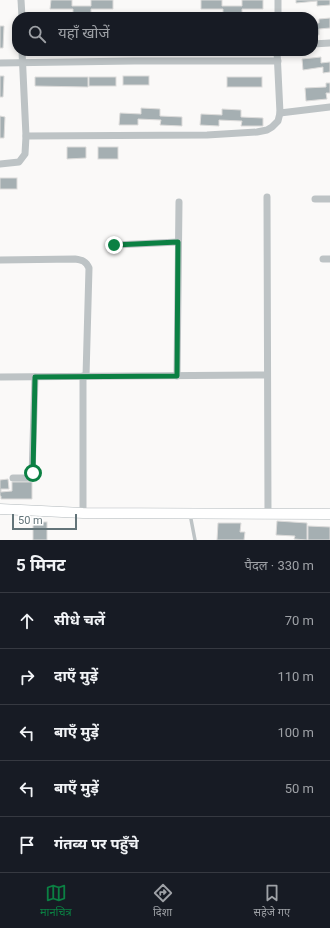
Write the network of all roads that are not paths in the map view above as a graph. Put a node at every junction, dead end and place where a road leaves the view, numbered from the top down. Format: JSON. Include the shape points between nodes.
{"nodes":[{"id":1,"x":22,"y":0,"type":"edge"},
{"id":2,"x":278,"y":0,"type":"edge"},
{"id":3,"x":22,"y":12,"type":"edge"},
{"id":4,"x":278,"y":12,"type":"edge"},
{"id":5,"x":330,"y":43,"type":"edge"},
{"id":6,"x":318,"y":44,"type":"edge"},
{"id":7,"x":22,"y":56,"type":"edge"},
{"id":8,"x":277,"y":56,"type":"edge"},
{"id":9,"x":278,"y":62,"type":"junction"},
{"id":10,"x":0,"y":63,"type":"edge"},
{"id":11,"x":22,"y":63,"type":"junction"},
{"id":12,"x":330,"y":107,"type":"edge"},
{"id":13,"x":280,"y":113,"type":"junction"},
{"id":14,"x":26,"y":136,"type":"junction"},
{"id":15,"x":0,"y":164,"type":"edge"},
{"id":16,"x":267,"y":197,"type":"dead end"},
{"id":17,"x":315,"y":199,"type":"dead end"},
{"id":18,"x":330,"y":199,"type":"edge"},
{"id":19,"x":179,"y":202,"type":"dead end"},
{"id":20,"x":178,"y":242,"type":"junction"},
{"id":21,"x":114,"y":245,"type":"dead end"},
{"id":22,"x":0,"y":260,"type":"edge"},
{"id":23,"x":267,"y":375,"type":"junction"},
{"id":24,"x":84,"y":376,"type":"junction"},
{"id":25,"x":177,"y":376,"type":"junction"},
{"id":26,"x":0,"y":377,"type":"edge"},
{"id":27,"x":35,"y":377,"type":"junction"},
{"id":28,"x":13,"y":478,"type":"dead end"},
{"id":29,"x":0,"y":509,"type":"edge"},
{"id":30,"x":83,"y":513,"type":"junction"},
{"id":31,"x":190,"y":513,"type":"junction"},
{"id":32,"x":268,"y":514,"type":"junction"},
{"id":33,"x":330,"y":514,"type":"edge"},
{"id":34,"x":195,"y":540,"type":"edge"}],
"edges":[{"from":1,"to":3,"type":"street"},
{"from":2,"to":4,"type":"street"},
{"from":5,"to":6,"type":"street"},
{"from":7,"to":11,"type":"street"},
{"from":8,"to":9,"type":"street"},
{"from":9,"to":11,"type":"street"},
{"from":9,"to":13,"type":"street"},
{"from":10,"to":11,"type":"street"},
{"from":11,"to":14,"type":"street"},
{"from":12,"to":13,"type":"street"},
{"from":13,"to":14,"type":"street","via":[[278,121],[272,127],[257,132],[207,135]]},
{"from":14,"to":15,"type":"street","via":[[25,154],[20,162]]},
{"from":16,"to":23,"type":"street"},
{"from":17,"to":18,"type":"street"},
{"from":19,"to":20,"type":"street"},
{"from":20,"to":21,"type":"street"},
{"from":20,"to":25,"type":"street"},
{"from":22,"to":24,"type":"street","via":[[75,259],[83,260],[87,264],[89,268]]},
{"from":23,"to":25,"type":"street"},
{"from":23,"to":32,"type":"street"},
{"from":24,"to":25,"type":"street"},
{"from":24,"to":27,"type":"street"},
{"from":24,"to":30,"type":"street"},
{"from":26,"to":27,"type":"street"},
{"from":27,"to":28,"type":"street","via":[[32,476]]},
{"from":29,"to":30,"type":"main road"},
{"from":30,"to":31,"type":"main road"},
{"from":31,"to":32,"type":"main road"},
{"from":31,"to":34,"type":"lane"},
{"from":32,"to":33,"type":"main road"}]}
